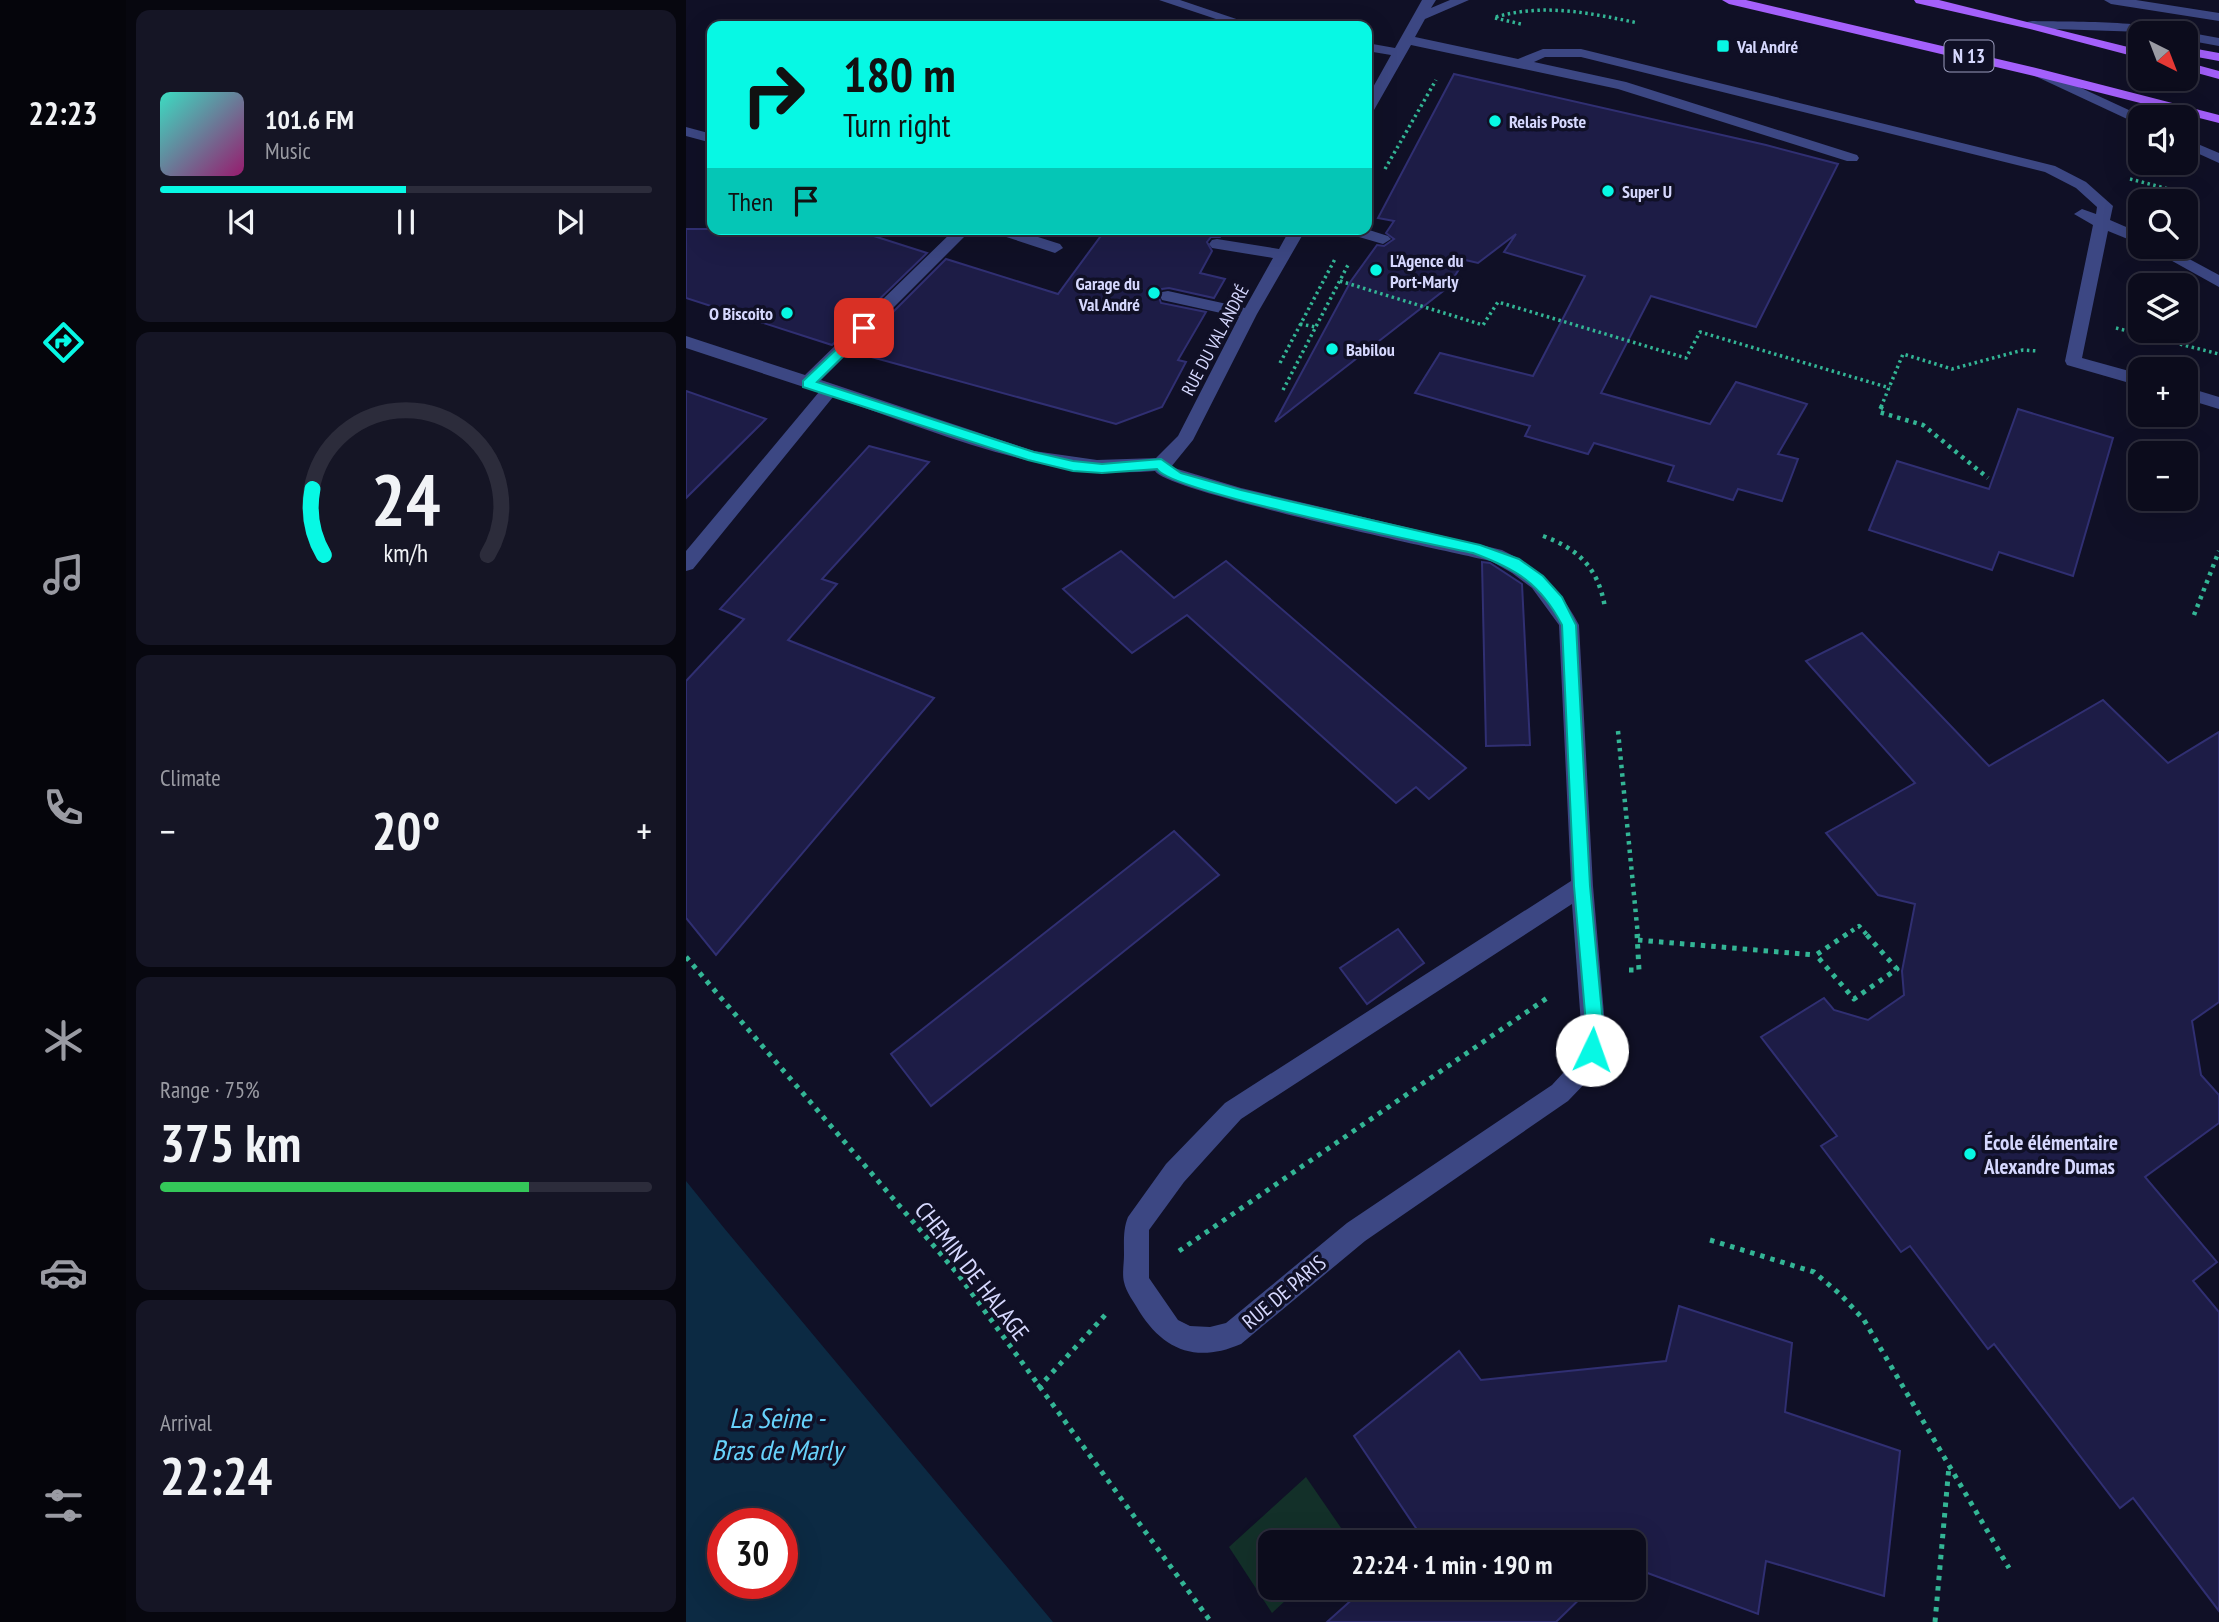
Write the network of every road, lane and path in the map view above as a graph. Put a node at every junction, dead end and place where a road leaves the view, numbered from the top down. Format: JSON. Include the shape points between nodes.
{"nodes":[{"id":1,"x":1166,"y":0,"type":"edge"},
{"id":2,"x":1429,"y":0,"type":"edge"},
{"id":3,"x":1462,"y":0,"type":"edge"},
{"id":4,"x":1729,"y":0,"type":"edge"},
{"id":5,"x":1921,"y":0,"type":"edge"},
{"id":6,"x":2111,"y":0,"type":"edge"},
{"id":7,"x":1422,"y":16,"type":"junction"},
{"id":8,"x":2219,"y":17,"type":"edge"},
{"id":9,"x":1495,"y":18,"type":"dead end"},
{"id":10,"x":1235,"y":21,"type":"edge"},
{"id":11,"x":1638,"y":23,"type":"dead end"},
{"id":12,"x":2032,"y":25,"type":"junction"},
{"id":13,"x":2128,"y":28,"type":"edge"},
{"id":14,"x":2198,"y":38,"type":"edge"},
{"id":15,"x":2128,"y":41,"type":"edge"},
{"id":16,"x":2219,"y":42,"type":"edge"},
{"id":17,"x":1404,"y":46,"type":"junction"},
{"id":18,"x":1372,"y":47,"type":"edge"},
{"id":19,"x":2128,"y":51,"type":"edge"},
{"id":20,"x":2198,"y":53,"type":"edge"},
{"id":21,"x":2219,"y":57,"type":"edge"},
{"id":22,"x":1521,"y":63,"type":"junction"},
{"id":23,"x":2198,"y":69,"type":"edge"},
{"id":24,"x":2040,"y":73,"type":"junction"},
{"id":25,"x":2219,"y":75,"type":"edge"},
{"id":26,"x":1437,"y":79,"type":"dead end"},
{"id":27,"x":1372,"y":101,"type":"edge"},
{"id":28,"x":2128,"y":115,"type":"edge"},
{"id":29,"x":2215,"y":119,"type":"edge"},
{"id":30,"x":686,"y":131,"type":"edge"},
{"id":31,"x":707,"y":137,"type":"edge"},
{"id":32,"x":2198,"y":149,"type":"edge"},
{"id":33,"x":1852,"y":158,"type":"dead end"},
{"id":34,"x":2219,"y":159,"type":"edge"},
{"id":35,"x":1385,"y":169,"type":"dead end"},
{"id":36,"x":2082,"y":214,"type":"dead end"},
{"id":37,"x":2102,"y":222,"type":"junction"},
{"id":38,"x":2128,"y":234,"type":"edge"},
{"id":39,"x":958,"y":235,"type":"edge"},
{"id":40,"x":1015,"y":235,"type":"edge"},
{"id":41,"x":1295,"y":235,"type":"edge"},
{"id":42,"x":1369,"y":235,"type":"edge"},
{"id":43,"x":1383,"y":239,"type":"dead end"},
{"id":44,"x":1217,"y":244,"type":"dead end"},
{"id":45,"x":1055,"y":248,"type":"dead end"},
{"id":46,"x":1338,"y":254,"type":"dead end"},
{"id":47,"x":1283,"y":255,"type":"junction"},
{"id":48,"x":1352,"y":256,"type":"dead end"},
{"id":49,"x":2177,"y":259,"type":"edge"},
{"id":50,"x":1340,"y":281,"type":"junction"},
{"id":51,"x":2219,"y":282,"type":"edge"},
{"id":52,"x":1168,"y":296,"type":"dead end"},
{"id":53,"x":1249,"y":314,"type":"junction"},
{"id":54,"x":2082,"y":319,"type":"junction"},
{"id":55,"x":1300,"y":324,"type":"junction"},
{"id":56,"x":1316,"y":327,"type":"junction"},
{"id":57,"x":686,"y":342,"type":"edge"},
{"id":58,"x":2219,"y":354,"type":"edge"},
{"id":59,"x":2073,"y":361,"type":"junction"},
{"id":60,"x":1280,"y":363,"type":"dead end"},
{"id":61,"x":2128,"y":377,"type":"edge"},
{"id":62,"x":807,"y":384,"type":"junction"},
{"id":63,"x":1890,"y":388,"type":"junction"},
{"id":64,"x":1283,"y":390,"type":"dead end"},
{"id":65,"x":830,"y":391,"type":"junction"},
{"id":66,"x":2198,"y":397,"type":"edge"},
{"id":67,"x":2219,"y":403,"type":"edge"},
{"id":68,"x":1161,"y":464,"type":"junction"},
{"id":69,"x":1988,"y":478,"type":"dead end"},
{"id":70,"x":2219,"y":551,"type":"edge"},
{"id":71,"x":686,"y":564,"type":"edge"},
{"id":72,"x":2194,"y":615,"type":"dead end"},
{"id":73,"x":1582,"y":886,"type":"junction"},
{"id":74,"x":1816,"y":955,"type":"junction"},
{"id":75,"x":686,"y":957,"type":"edge"},
{"id":76,"x":1639,"y":971,"type":"dead end"},
{"id":77,"x":1553,"y":993,"type":"dead end"},
{"id":78,"x":1710,"y":1240,"type":"dead end"},
{"id":79,"x":1136,"y":1281,"type":"junction"},
{"id":80,"x":1038,"y":1388,"type":"junction"},
{"id":81,"x":1949,"y":1465,"type":"junction"},
{"id":82,"x":2009,"y":1567,"type":"dead end"},
{"id":83,"x":1211,"y":1622,"type":"edge"},
{"id":84,"x":1935,"y":1622,"type":"edge"}],
"edges":[{"from":1,"to":10,"type":"street"},
{"from":2,"to":7,"type":"street"},
{"from":3,"to":7,"type":"street"},
{"from":4,"to":24,"type":"main road","number":"N 13"},
{"from":5,"to":12,"type":"main road","number":"N 13"},
{"from":6,"to":8,"type":"street"},
{"from":7,"to":17,"type":"street"},
{"from":9,"to":11,"type":"path","via":[[1512,10],[1548,7]]},
{"from":12,"to":13,"type":"street"},
{"from":12,"to":15,"type":"main road"},
{"from":12,"to":19,"type":"main road","number":"N 13"},
{"from":14,"to":16,"type":"street"},
{"from":17,"to":18,"type":"street"},
{"from":17,"to":22,"type":"street"},
{"from":17,"to":27,"type":"street"},
{"from":20,"to":21,"type":"main road"},
{"from":22,"to":33,"type":"street","via":[[1621,85]]},
{"from":22,"to":37,"type":"street","via":[[1543,53],[1581,53],[2039,166],[2066,176],[2093,195],[2105,206]]},
{"from":23,"to":25,"type":"main road"},
{"from":24,"to":28,"type":"street"},
{"from":24,"to":29,"type":"main road","number":"N 13"},
{"from":26,"to":35,"type":"path"},
{"from":30,"to":31,"type":"street"},
{"from":32,"to":34,"type":"street"},
{"from":36,"to":37,"type":"street"},
{"from":37,"to":38,"type":"street"},
{"from":37,"to":54,"type":"street"},
{"from":39,"to":62,"type":"street"},
{"from":40,"to":45,"type":"street"},
{"from":41,"to":47,"type":"street","name":"RUE DU VAL ANDRÉ"},
{"from":42,"to":43,"type":"street"},
{"from":44,"to":47,"type":"street"},
{"from":46,"to":55,"type":"path"},
{"from":47,"to":53,"type":"street","name":"RUE DU VAL ANDRÉ"},
{"from":48,"to":50,"type":"path"},
{"from":49,"to":51,"type":"street"},
{"from":50,"to":56,"type":"path"},
{"from":50,"to":63,"type":"path","via":[[1483,325],[1498,302],[1686,358],[1700,331]]},
{"from":52,"to":53,"type":"street"},
{"from":53,"to":68,"type":"street","name":"RUE DU VAL ANDRÉ","via":[[1184,440]]},
{"from":54,"to":58,"type":"path"},
{"from":54,"to":59,"type":"street"},
{"from":55,"to":56,"type":"path"},
{"from":55,"to":60,"type":"path"},
{"from":56,"to":64,"type":"path"},
{"from":57,"to":62,"type":"street"},
{"from":59,"to":61,"type":"street"},
{"from":59,"to":63,"type":"path","via":[[2029,348],[1952,369],[1903,354]]},
{"from":62,"to":65,"type":"street"},
{"from":63,"to":69,"type":"path","via":[[1879,412],[1923,425]]},
{"from":65,"to":68,"type":"street","via":[[1073,466]]},
{"from":65,"to":71,"type":"street"},
{"from":66,"to":67,"type":"street"},
{"from":68,"to":73,"type":"street","name":"RUE DE PARIS","via":[[1164,471],[1177,477],[1229,492],[1475,548],[1514,563],[1538,580],[1569,625]]},
{"from":70,"to":72,"type":"path"},
{"from":73,"to":79,"type":"street","via":[[1233,1111],[1175,1173],[1137,1226]]},
{"from":73,"to":79,"type":"street","name":"RUE DE PARIS","via":[[1594,1037],[1585,1067],[1560,1093],[1356,1232],[1232,1335],[1188,1339],[1169,1329]]},
{"from":74,"to":74,"type":"path","via":[[1859,926],[1897,969],[1854,999]]},
{"from":74,"to":76,"type":"path","via":[[1638,940]]},
{"from":75,"to":80,"type":"path","name":"CHEMIN DE HALAGE","via":[[957,1273]]},
{"from":77,"to":79,"type":"path"},
{"from":78,"to":81,"type":"path","via":[[1814,1272],[1841,1295],[1864,1320]]},
{"from":79,"to":80,"type":"path"},
{"from":80,"to":83,"type":"path","name":"CHEMIN DE HALAGE"},
{"from":81,"to":82,"type":"path"},
{"from":81,"to":84,"type":"path"}]}
